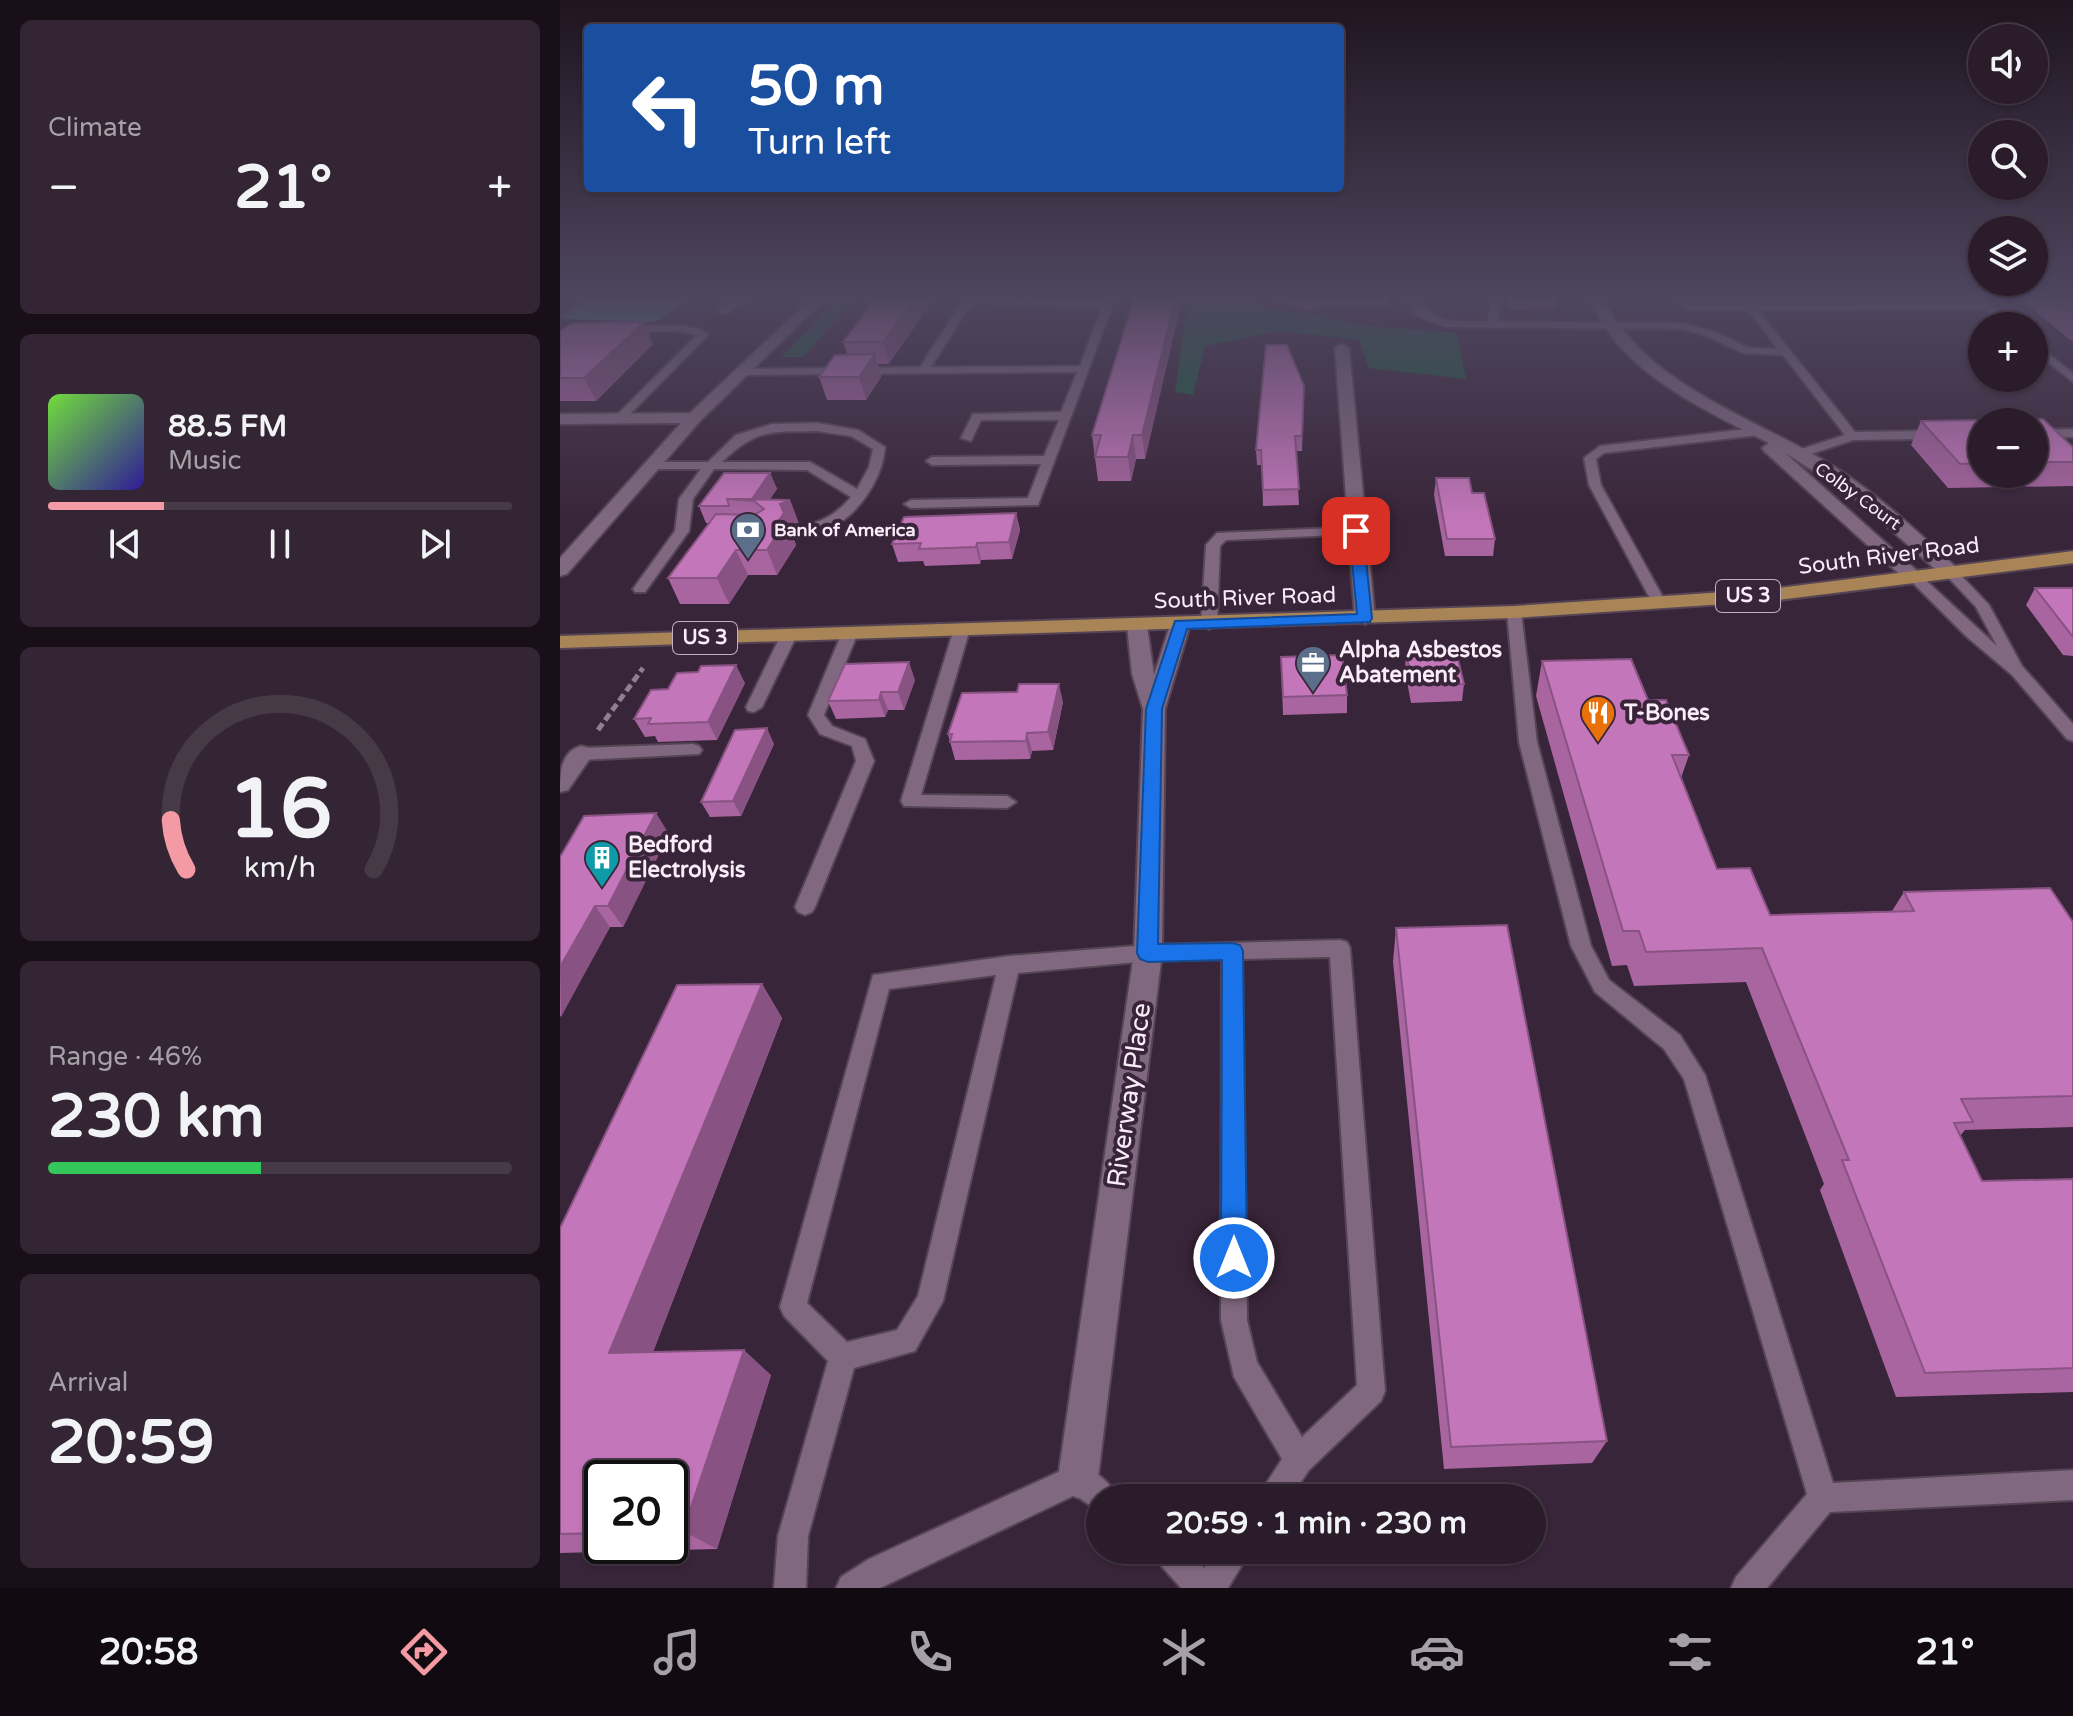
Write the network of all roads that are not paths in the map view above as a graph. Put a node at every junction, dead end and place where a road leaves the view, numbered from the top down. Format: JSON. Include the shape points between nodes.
{"nodes":[{"id":1,"x":665,"y":373,"type":"edge"},
{"id":2,"x":741,"y":373,"type":"edge"},
{"id":3,"x":1082,"y":373,"type":"edge"},
{"id":4,"x":1344,"y":373,"type":"edge"},
{"id":5,"x":1660,"y":373,"type":"edge"},
{"id":6,"x":1803,"y":373,"type":"edge"},
{"id":7,"x":1066,"y":416,"type":"junction"},
{"id":8,"x":620,"y":418,"type":"junction"},
{"id":9,"x":694,"y":418,"type":"junction"},
{"id":10,"x":560,"y":419,"type":"edge"},
{"id":11,"x":1755,"y":432,"type":"junction"},
{"id":12,"x":2073,"y":433,"type":"edge"},
{"id":13,"x":1968,"y":434,"type":"edge"},
{"id":14,"x":2048,"y":434,"type":"edge"},
{"id":15,"x":1852,"y":436,"type":"junction"},
{"id":16,"x":967,"y":438,"type":"dead end"},
{"id":17,"x":1799,"y":454,"type":"junction"},
{"id":18,"x":1049,"y":460,"type":"junction"},
{"id":19,"x":932,"y":461,"type":"dead end"},
{"id":20,"x":650,"y":465,"type":"junction"},
{"id":21,"x":709,"y":467,"type":"junction"},
{"id":22,"x":858,"y":495,"type":"junction"},
{"id":23,"x":911,"y":504,"type":"dead end"},
{"id":24,"x":1356,"y":531,"type":"junction"},
{"id":25,"x":798,"y":532,"type":"dead end"},
{"id":26,"x":2073,"y":557,"type":"edge"},
{"id":27,"x":560,"y":570,"type":"edge"},
{"id":28,"x":1951,"y":573,"type":"junction"},
{"id":29,"x":1915,"y":578,"type":"junction"},
{"id":30,"x":640,"y":589,"type":"dead end"},
{"id":31,"x":1658,"y":601,"type":"junction"},
{"id":32,"x":1514,"y":612,"type":"junction"},
{"id":33,"x":1365,"y":618,"type":"junction"},
{"id":34,"x":1209,"y":624,"type":"junction"},
{"id":35,"x":1180,"y":625,"type":"junction"},
{"id":36,"x":1137,"y":626,"type":"junction"},
{"id":37,"x":961,"y":632,"type":"junction"},
{"id":38,"x":849,"y":635,"type":"junction"},
{"id":39,"x":788,"y":637,"type":"junction"},
{"id":40,"x":560,"y":642,"type":"edge"},
{"id":41,"x":2018,"y":671,"type":"junction"},
{"id":42,"x":754,"y":707,"type":"dead end"},
{"id":43,"x":1154,"y":709,"type":"junction"},
{"id":44,"x":2073,"y":735,"type":"edge"},
{"id":45,"x":693,"y":750,"type":"dead end"},
{"id":46,"x":581,"y":754,"type":"joint"},
{"id":47,"x":560,"y":784,"type":"edge"},
{"id":48,"x":1007,"y":802,"type":"dead end"},
{"id":49,"x":805,"y":907,"type":"dead end"},
{"id":50,"x":1232,"y":951,"type":"junction"},
{"id":51,"x":1148,"y":953,"type":"junction"},
{"id":52,"x":1009,"y":965,"type":"junction"},
{"id":53,"x":843,"y":1357,"type":"junction"},
{"id":54,"x":1299,"y":1460,"type":"junction"},
{"id":55,"x":1078,"y":1478,"type":"junction"},
{"id":56,"x":1086,"y":1484,"type":"edge"},
{"id":57,"x":1282,"y":1484,"type":"edge"},
{"id":58,"x":2073,"y":1485,"type":"edge"},
{"id":59,"x":1823,"y":1498,"type":"junction"},
{"id":60,"x":1180,"y":1564,"type":"edge"},
{"id":61,"x":1226,"y":1564,"type":"edge"},
{"id":62,"x":790,"y":1588,"type":"edge"},
{"id":63,"x":852,"y":1588,"type":"edge"},
{"id":64,"x":1201,"y":1588,"type":"edge"},
{"id":65,"x":1209,"y":1588,"type":"edge"},
{"id":66,"x":1747,"y":1588,"type":"edge"}],
"edges":[{"from":1,"to":8,"type":"lane"},
{"from":2,"to":9,"type":"street"},
{"from":3,"to":7,"type":"lane"},
{"from":4,"to":24,"type":"street"},
{"from":5,"to":11,"type":"street","name":"Colby Court"},
{"from":6,"to":15,"type":"lane"},
{"from":7,"to":16,"type":"lane","via":[[977,416]]},
{"from":7,"to":18,"type":"lane"},
{"from":8,"to":9,"type":"street"},
{"from":8,"to":10,"type":"street"},
{"from":9,"to":20,"type":"street"},
{"from":11,"to":17,"type":"street","name":"Colby Court"},
{"from":11,"to":29,"type":"street","name":"Colby Court"},
{"from":11,"to":31,"type":"lane","via":[[1600,450],[1590,458],[1595,485]]},
{"from":12,"to":14,"type":"lane"},
{"from":13,"to":15,"type":"lane"},
{"from":15,"to":17,"type":"lane"},
{"from":17,"to":28,"type":"street","name":"Colby Court","via":[[1882,509]]},
{"from":18,"to":19,"type":"lane"},
{"from":18,"to":23,"type":"lane","via":[[1033,502]]},
{"from":20,"to":21,"type":"lane"},
{"from":20,"to":27,"type":"street"},
{"from":21,"to":22,"type":"lane","via":[[810,466]]},
{"from":21,"to":22,"type":"lane","via":[[725,449],[755,432],[837,429],[879,447],[874,470]]},
{"from":21,"to":30,"type":"lane","via":[[686,499],[688,531]]},
{"from":22,"to":25,"type":"lane","via":[[832,522]]},
{"from":24,"to":33,"type":"street"},
{"from":24,"to":34,"type":"lane","via":[[1222,536],[1213,545]]},
{"from":26,"to":28,"type":"main road","name":"South River Road","number":"US 3"},
{"from":28,"to":29,"type":"main road","name":"South River Road","number":"US 3"},
{"from":28,"to":41,"type":"lane","via":[[2000,631]]},
{"from":29,"to":31,"type":"main road","name":"South River Road","number":"US 3","via":[[1771,595]]},
{"from":29,"to":41,"type":"lane"},
{"from":31,"to":32,"type":"main road","name":"South River Road","number":"US 3"},
{"from":32,"to":33,"type":"main road","name":"South River Road","number":"US 3"},
{"from":32,"to":59,"type":"lane","via":[[1528,742],[1581,946],[1602,986],[1672,1042],[1694,1075]]},
{"from":33,"to":34,"type":"main road","name":"South River Road","number":"US 3"},
{"from":34,"to":35,"type":"main road","name":"South River Road","number":"US 3"},
{"from":35,"to":36,"type":"main road","name":"South River Road","number":"US 3"},
{"from":35,"to":43,"type":"street","name":"Riverway Place"},
{"from":36,"to":37,"type":"main road","name":"South River Road","number":"US 3"},
{"from":36,"to":43,"type":"street","name":"Riverway Place"},
{"from":37,"to":38,"type":"main road","name":"South River Road","number":"US 3"},
{"from":37,"to":48,"type":"lane","via":[[910,801]]},
{"from":38,"to":39,"type":"main road","name":"South River Road","number":"US 3"},
{"from":38,"to":49,"type":"lane","via":[[816,722],[821,729],[859,743],[865,761]]},
{"from":39,"to":40,"type":"main road","name":"South River Road","number":"US 3"},
{"from":39,"to":42,"type":"lane"},
{"from":41,"to":44,"type":"lane"},
{"from":43,"to":51,"type":"street","name":"Riverway Place"},
{"from":45,"to":46,"type":"lane"},
{"from":46,"to":47,"type":"street"},
{"from":50,"to":51,"type":"lane"},
{"from":50,"to":54,"type":"lane","via":[[1234,1320],[1244,1367]]},
{"from":50,"to":54,"type":"lane","via":[[1340,948],[1371,1391]]},
{"from":51,"to":52,"type":"lane"},
{"from":51,"to":55,"type":"street","name":"Riverway Place"},
{"from":52,"to":53,"type":"lane","via":[[930,1301],[905,1341]]},
{"from":52,"to":53,"type":"lane","via":[[880,981],[793,1307]]},
{"from":53,"to":62,"type":"lane","via":[[793,1536]]},
{"from":54,"to":57,"type":"lane"},
{"from":55,"to":56,"type":"lane"},
{"from":55,"to":63,"type":"lane"},
{"from":58,"to":59,"type":"lane"},
{"from":59,"to":66,"type":"lane"},
{"from":60,"to":64,"type":"lane"},
{"from":61,"to":65,"type":"lane"}]}
